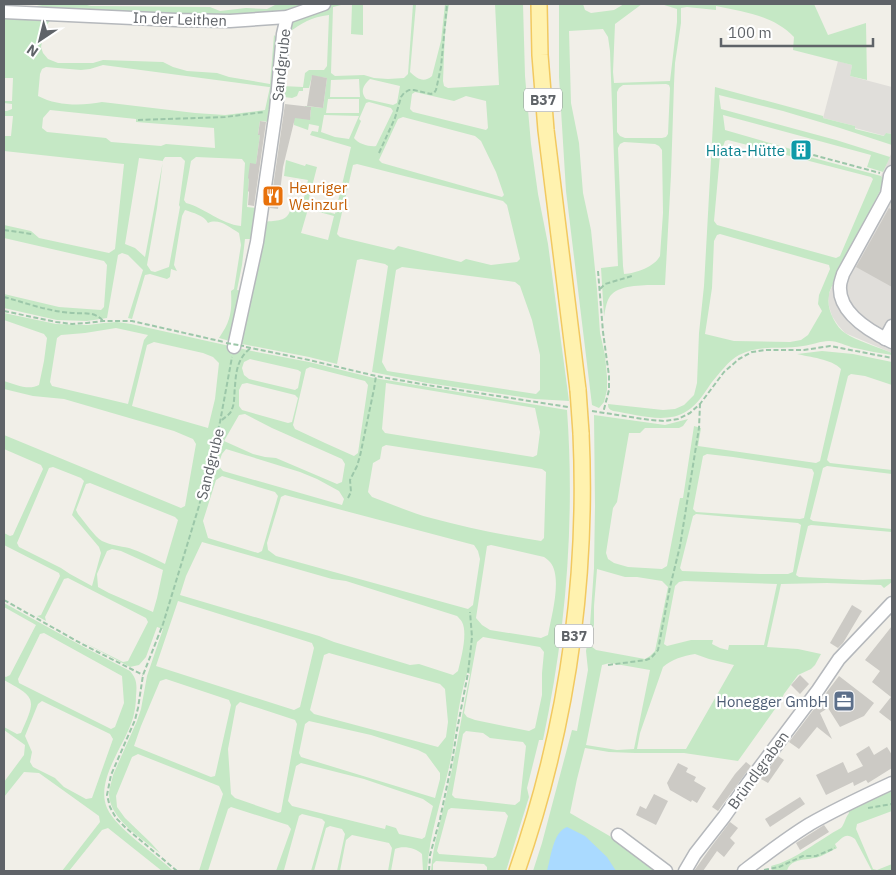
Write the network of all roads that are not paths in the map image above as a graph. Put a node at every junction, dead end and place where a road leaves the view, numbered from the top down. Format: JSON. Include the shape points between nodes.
{"nodes":[{"id":1,"x":324,"y":4,"type":"edge"},
{"id":2,"x":540,"y":7,"type":"edge"},
{"id":3,"x":4,"y":12,"type":"edge"},
{"id":4,"x":286,"y":17,"type":"junction"},
{"id":5,"x":891,"y":174,"type":"edge"},
{"id":6,"x":889,"y":195,"type":"edge"},
{"id":7,"x":892,"y":326,"type":"edge"},
{"id":8,"x":889,"y":340,"type":"edge"},
{"id":9,"x":235,"y":345,"type":"road end"},
{"id":10,"x":892,"y":603,"type":"edge"},
{"id":11,"x":892,"y":783,"type":"edge"},
{"id":12,"x":618,"y":835,"type":"dead end"},
{"id":13,"x":517,"y":871,"type":"edge"},
{"id":14,"x":666,"y":871,"type":"edge"},
{"id":15,"x":685,"y":871,"type":"edge"},
{"id":16,"x":744,"y":871,"type":"edge"}],
"edges":[{"from":1,"to":4,"type":"street","name":"In der Leithen"},
{"from":2,"to":13,"type":"main road","number":"B37","bridge":true,"via":[[540,63],[546,130],[578,390],[581,555],[571,659],[560,718]]},
{"from":3,"to":4,"type":"street","name":"In der Leithen","via":[[176,20]]},
{"from":4,"to":9,"type":"street","name":"Sandgrube","via":[[257,242]]},
{"from":5,"to":6,"type":"street"},
{"from":6,"to":8,"type":"street","via":[[843,274],[840,296],[855,319]]},
{"from":7,"to":8,"type":"street"},
{"from":10,"to":15,"type":"street","name":"Bründlgraben","via":[[839,659]]},
{"from":11,"to":16,"type":"street","via":[[809,825]]},
{"from":12,"to":14,"type":"street"}]}
